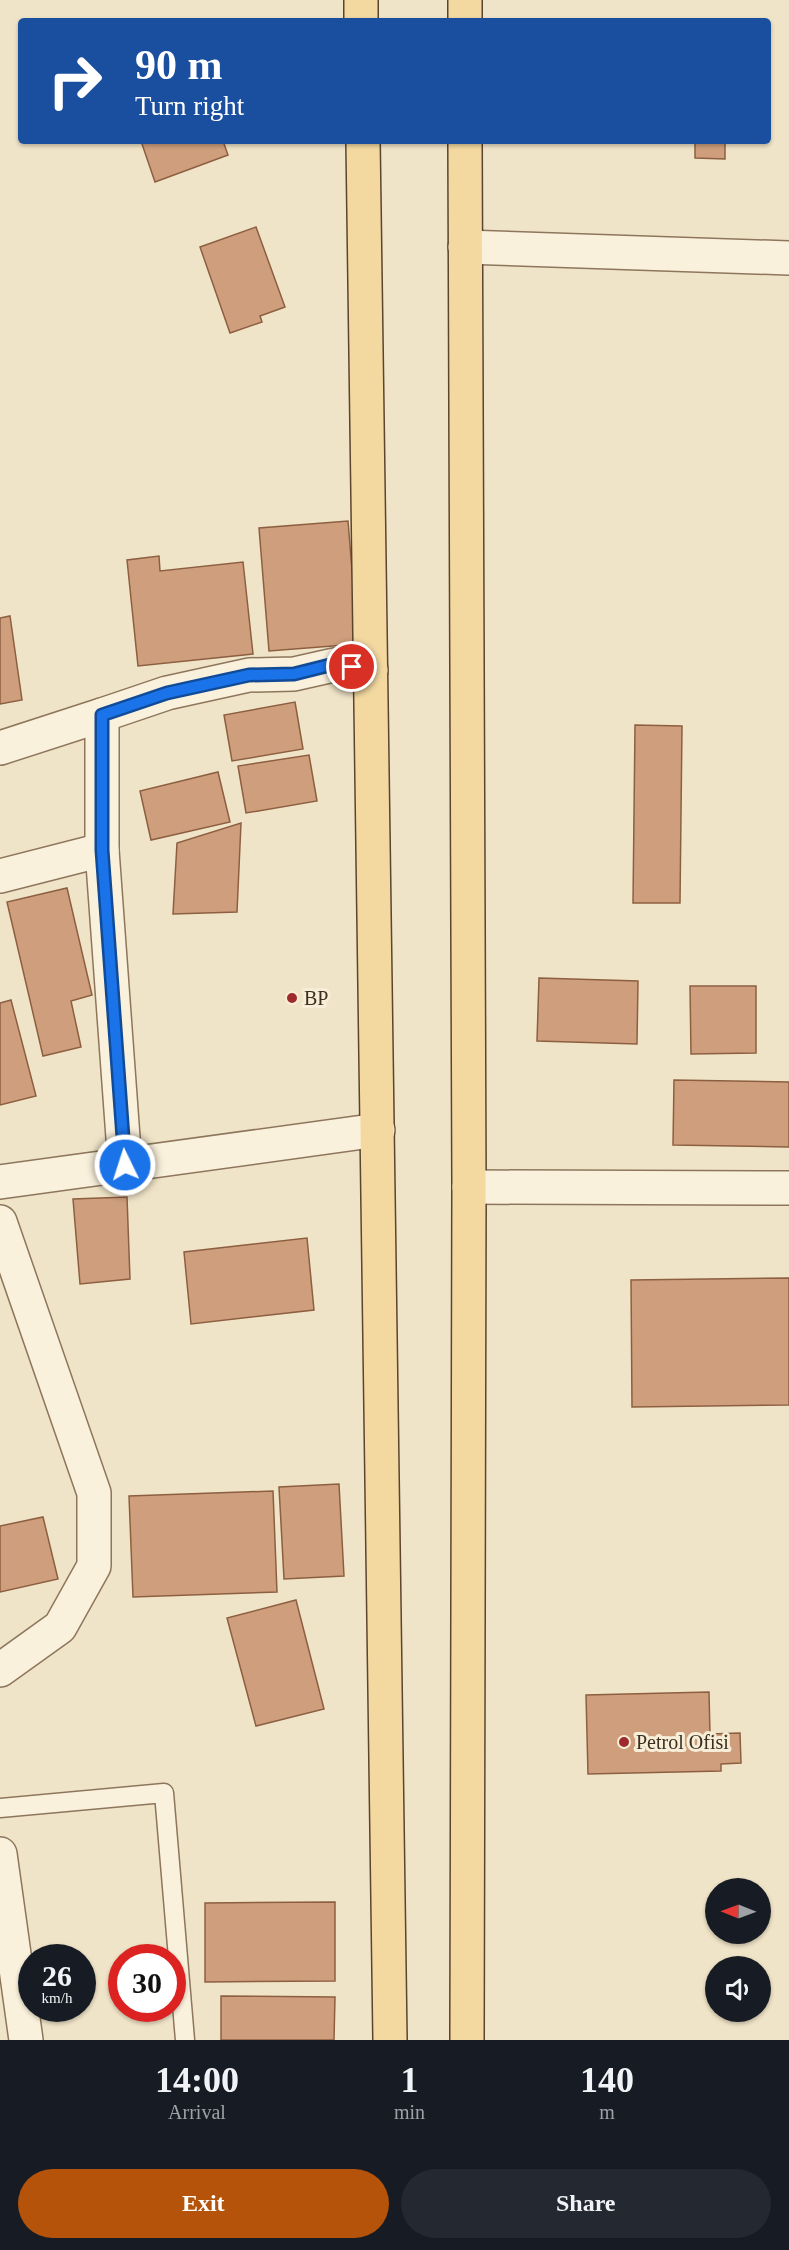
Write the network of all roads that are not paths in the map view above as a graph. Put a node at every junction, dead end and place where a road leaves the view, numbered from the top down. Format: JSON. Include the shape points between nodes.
{"nodes":[{"id":1,"x":361,"y":0,"type":"edge"},
{"id":2,"x":465,"y":0,"type":"edge"},
{"id":3,"x":361,"y":18,"type":"edge"},
{"id":4,"x":465,"y":18,"type":"edge"},
{"id":5,"x":363,"y":144,"type":"edge"},
{"id":6,"x":465,"y":144,"type":"edge"},
{"id":7,"x":465,"y":247,"type":"junction"},
{"id":8,"x":789,"y":258,"type":"edge"},
{"id":9,"x":371,"y":670,"type":"junction"},
{"id":10,"x":102,"y":715,"type":"junction"},
{"id":11,"x":0,"y":748,"type":"edge"},
{"id":12,"x":102,"y":850,"type":"junction"},
{"id":13,"x":0,"y":876,"type":"edge"},
{"id":14,"x":378,"y":1130,"type":"junction"},
{"id":15,"x":125,"y":1165,"type":"junction"},
{"id":16,"x":0,"y":1182,"type":"edge"},
{"id":17,"x":469,"y":1186,"type":"junction"},
{"id":18,"x":789,"y":1188,"type":"edge"},
{"id":19,"x":0,"y":1222,"type":"edge"},
{"id":20,"x":0,"y":1670,"type":"edge"},
{"id":21,"x":0,"y":1808,"type":"edge"},
{"id":22,"x":0,"y":1854,"type":"edge"},
{"id":23,"x":26,"y":2040,"type":"edge"},
{"id":24,"x":184,"y":2040,"type":"edge"},
{"id":25,"x":390,"y":2040,"type":"edge"},
{"id":26,"x":467,"y":2040,"type":"edge"}],
"edges":[{"from":1,"to":3,"type":"main road"},
{"from":2,"to":4,"type":"main road"},
{"from":5,"to":9,"type":"main road"},
{"from":6,"to":7,"type":"main road"},
{"from":7,"to":8,"type":"street"},
{"from":7,"to":17,"type":"main road"},
{"from":9,"to":10,"type":"street","via":[[334,664],[294,674],[249,675],[167,693]]},
{"from":9,"to":14,"type":"main road"},
{"from":10,"to":11,"type":"street"},
{"from":10,"to":12,"type":"street"},
{"from":12,"to":13,"type":"street"},
{"from":12,"to":15,"type":"street"},
{"from":14,"to":15,"type":"street"},
{"from":14,"to":25,"type":"main road"},
{"from":15,"to":16,"type":"street"},
{"from":17,"to":18,"type":"street"},
{"from":17,"to":26,"type":"main road"},
{"from":19,"to":20,"type":"street","via":[[94,1493],[94,1566],[60,1628]]},
{"from":21,"to":24,"type":"lane","via":[[164,1793]]},
{"from":22,"to":23,"type":"street"}]}
